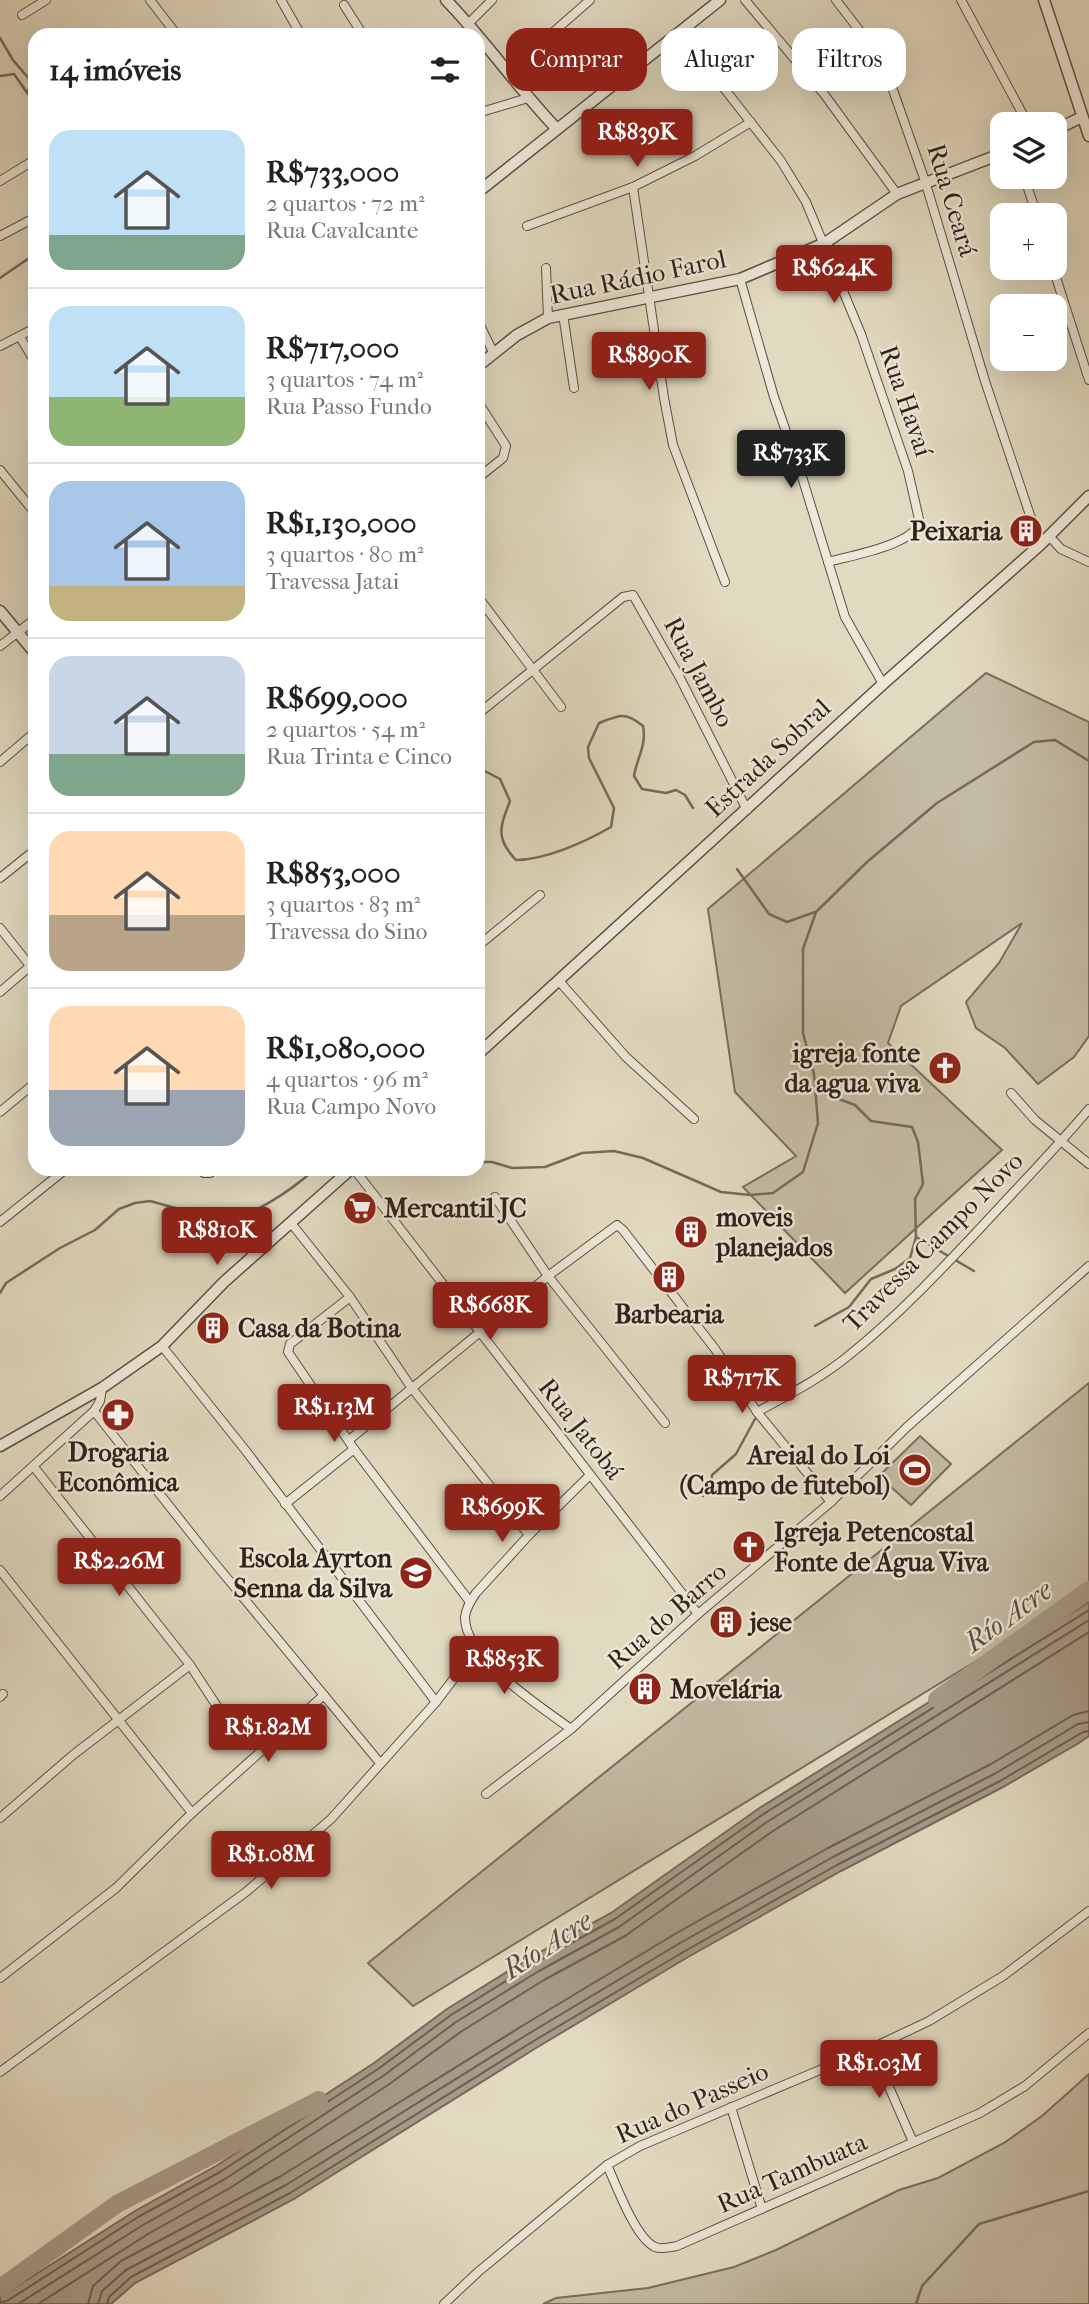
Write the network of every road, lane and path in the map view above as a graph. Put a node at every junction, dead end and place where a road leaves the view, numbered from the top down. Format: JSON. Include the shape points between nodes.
{"nodes":[{"id":1,"x":46,"y":0,"type":"edge"},
{"id":2,"x":150,"y":0,"type":"edge"},
{"id":3,"x":281,"y":0,"type":"edge"},
{"id":4,"x":446,"y":0,"type":"edge"},
{"id":5,"x":492,"y":0,"type":"edge"},
{"id":6,"x":720,"y":0,"type":"edge"},
{"id":7,"x":745,"y":0,"type":"edge"},
{"id":8,"x":836,"y":0,"type":"edge"},
{"id":9,"x":961,"y":0,"type":"edge"},
{"id":10,"x":1044,"y":0,"type":"edge"},
{"id":11,"x":586,"y":1,"type":"edge"},
{"id":12,"x":344,"y":5,"type":"dead end"},
{"id":13,"x":22,"y":15,"type":"dead end"},
{"id":14,"x":469,"y":23,"type":"junction"},
{"id":15,"x":172,"y":28,"type":"edge"},
{"id":16,"x":297,"y":28,"type":"edge"},
{"id":17,"x":359,"y":28,"type":"edge"},
{"id":18,"x":473,"y":28,"type":"edge"},
{"id":19,"x":557,"y":28,"type":"edge"},
{"id":20,"x":685,"y":28,"type":"edge"},
{"id":21,"x":485,"y":43,"type":"edge"},
{"id":22,"x":661,"y":47,"type":"edge"},
{"id":23,"x":727,"y":91,"type":"edge"},
{"id":24,"x":528,"y":98,"type":"junction"},
{"id":25,"x":485,"y":111,"type":"edge"},
{"id":26,"x":1022,"y":112,"type":"edge"},
{"id":27,"x":1083,"y":117,"type":"junction"},
{"id":28,"x":751,"y":122,"type":"junction"},
{"id":29,"x":1067,"y":124,"type":"edge"},
{"id":30,"x":555,"y":128,"type":"junction"},
{"id":31,"x":1089,"y":135,"type":"edge"},
{"id":32,"x":990,"y":158,"type":"edge"},
{"id":33,"x":28,"y":164,"type":"edge"},
{"id":34,"x":0,"y":181,"type":"edge"},
{"id":35,"x":925,"y":181,"type":"junction"},
{"id":36,"x":485,"y":186,"type":"edge"},
{"id":37,"x":634,"y":187,"type":"junction"},
{"id":38,"x":897,"y":194,"type":"junction"},
{"id":39,"x":28,"y":221,"type":"edge"},
{"id":40,"x":527,"y":226,"type":"dead end"},
{"id":41,"x":0,"y":236,"type":"edge"},
{"id":42,"x":825,"y":243,"type":"junction"},
{"id":43,"x":546,"y":268,"type":"dead end"},
{"id":44,"x":740,"y":279,"type":"junction"},
{"id":45,"x":1057,"y":280,"type":"edge"},
{"id":46,"x":650,"y":296,"type":"junction"},
{"id":47,"x":563,"y":314,"type":"junction"},
{"id":48,"x":548,"y":318,"type":"junction"},
{"id":49,"x":28,"y":332,"type":"edge"},
{"id":50,"x":485,"y":335,"type":"edge"},
{"id":51,"x":20,"y":337,"type":"junction"},
{"id":52,"x":0,"y":346,"type":"edge"},
{"id":53,"x":28,"y":350,"type":"edge"},
{"id":54,"x":493,"y":352,"type":"junction"},
{"id":55,"x":485,"y":359,"type":"edge"},
{"id":56,"x":1089,"y":380,"type":"edge"},
{"id":57,"x":574,"y":388,"type":"dead end"},
{"id":58,"x":485,"y":412,"type":"edge"},
{"id":59,"x":0,"y":470,"type":"edge"},
{"id":60,"x":485,"y":472,"type":"edge"},
{"id":61,"x":1089,"y":496,"type":"edge"},
{"id":62,"x":28,"y":504,"type":"edge"},
{"id":63,"x":1049,"y":536,"type":"junction"},
{"id":64,"x":1040,"y":545,"type":"junction"},
{"id":65,"x":828,"y":562,"type":"junction"},
{"id":66,"x":1089,"y":562,"type":"edge"},
{"id":67,"x":725,"y":582,"type":"dead end"},
{"id":68,"x":485,"y":608,"type":"edge"},
{"id":69,"x":0,"y":611,"type":"edge"},
{"id":70,"x":28,"y":624,"type":"edge"},
{"id":71,"x":17,"y":632,"type":"junction"},
{"id":72,"x":28,"y":645,"type":"edge"},
{"id":73,"x":0,"y":646,"type":"edge"},
{"id":74,"x":532,"y":672,"type":"junction"},
{"id":75,"x":883,"y":684,"type":"junction"},
{"id":76,"x":561,"y":707,"type":"dead end"},
{"id":77,"x":485,"y":709,"type":"edge"},
{"id":78,"x":28,"y":738,"type":"edge"},
{"id":79,"x":0,"y":762,"type":"edge"},
{"id":80,"x":747,"y":810,"type":"junction"},
{"id":81,"x":28,"y":856,"type":"edge"},
{"id":82,"x":0,"y":878,"type":"edge"},
{"id":83,"x":540,"y":895,"type":"dead end"},
{"id":84,"x":0,"y":928,"type":"edge"},
{"id":85,"x":485,"y":940,"type":"edge"},
{"id":86,"x":28,"y":961,"type":"edge"},
{"id":87,"x":28,"y":971,"type":"edge"},
{"id":88,"x":559,"y":981,"type":"junction"},
{"id":89,"x":0,"y":992,"type":"edge"},
{"id":90,"x":485,"y":1048,"type":"edge"},
{"id":91,"x":28,"y":1089,"type":"edge"},
{"id":92,"x":1011,"y":1093,"type":"dead end"},
{"id":93,"x":1089,"y":1109,"type":"edge"},
{"id":94,"x":0,"y":1112,"type":"edge"},
{"id":95,"x":694,"y":1119,"type":"dead end"},
{"id":96,"x":1061,"y":1142,"type":"junction"},
{"id":97,"x":1089,"y":1164,"type":"edge"},
{"id":98,"x":57,"y":1176,"type":"edge"},
{"id":99,"x":345,"y":1176,"type":"edge"},
{"id":100,"x":358,"y":1176,"type":"edge"},
{"id":101,"x":495,"y":1197,"type":"dead end"},
{"id":102,"x":0,"y":1222,"type":"edge"},
{"id":103,"x":291,"y":1223,"type":"junction"},
{"id":104,"x":1089,"y":1266,"type":"edge"},
{"id":105,"x":548,"y":1276,"type":"junction"},
{"id":106,"x":350,"y":1297,"type":"junction"},
{"id":107,"x":480,"y":1332,"type":"junction"},
{"id":108,"x":162,"y":1346,"type":"junction"},
{"id":109,"x":411,"y":1387,"type":"junction"},
{"id":110,"x":102,"y":1388,"type":"junction"},
{"id":111,"x":94,"y":1411,"type":"junction"},
{"id":112,"x":757,"y":1412,"type":"junction"},
{"id":113,"x":665,"y":1423,"type":"dead end"},
{"id":114,"x":349,"y":1440,"type":"junction"},
{"id":115,"x":0,"y":1446,"type":"edge"},
{"id":116,"x":354,"y":1449,"type":"junction"},
{"id":117,"x":34,"y":1467,"type":"junction"},
{"id":118,"x":590,"y":1475,"type":"junction"},
{"id":119,"x":0,"y":1496,"type":"edge"},
{"id":120,"x":831,"y":1502,"type":"junction"},
{"id":121,"x":285,"y":1504,"type":"junction"},
{"id":122,"x":529,"y":1535,"type":"junction"},
{"id":123,"x":0,"y":1570,"type":"edge"},
{"id":124,"x":470,"y":1602,"type":"junction"},
{"id":125,"x":698,"y":1614,"type":"junction"},
{"id":126,"x":474,"y":1643,"type":"junction"},
{"id":127,"x":190,"y":1665,"type":"junction"},
{"id":128,"x":324,"y":1695,"type":"junction"},
{"id":129,"x":436,"y":1702,"type":"junction"},
{"id":130,"x":224,"y":1717,"type":"dead end"},
{"id":131,"x":118,"y":1719,"type":"junction"},
{"id":132,"x":571,"y":1729,"type":"junction"},
{"id":133,"x":380,"y":1763,"type":"junction"},
{"id":134,"x":486,"y":1794,"type":"dead end"},
{"id":135,"x":192,"y":1813,"type":"junction"},
{"id":136,"x":0,"y":1818,"type":"edge"},
{"id":137,"x":1089,"y":1911,"type":"edge"},
{"id":138,"x":0,"y":1978,"type":"edge"},
{"id":139,"x":1089,"y":2033,"type":"edge"},
{"id":140,"x":872,"y":2048,"type":"junction"},
{"id":141,"x":0,"y":2072,"type":"edge"},
{"id":142,"x":731,"y":2107,"type":"junction"},
{"id":143,"x":913,"y":2142,"type":"junction"},
{"id":144,"x":607,"y":2165,"type":"junction"},
{"id":145,"x":762,"y":2209,"type":"junction"},
{"id":146,"x":444,"y":2304,"type":"edge"}],
"edges":[{"from":1,"to":13,"type":"street"},
{"from":2,"to":15,"type":"street"},
{"from":3,"to":16,"type":"street"},
{"from":4,"to":14,"type":"street"},
{"from":5,"to":14,"type":"street"},
{"from":6,"to":20,"type":"street"},
{"from":7,"to":38,"type":"street","via":[[824,94]]},
{"from":8,"to":35,"type":"street","name":"Rua Ceará","via":[[882,62]]},
{"from":9,"to":26,"type":"street"},
{"from":10,"to":27,"type":"street"},
{"from":11,"to":19,"type":"street"},
{"from":12,"to":17,"type":"street"},
{"from":14,"to":18,"type":"street"},
{"from":21,"to":24,"type":"street"},
{"from":22,"to":30,"type":"street"},
{"from":23,"to":28,"type":"street","name":"Rua Havaí"},
{"from":24,"to":25,"type":"street"},
{"from":24,"to":30,"type":"street"},
{"from":27,"to":29,"type":"street"},
{"from":27,"to":31,"type":"street"},
{"from":28,"to":37,"type":"street"},
{"from":28,"to":42,"type":"street","name":"Rua Havaí","via":[[781,161]]},
{"from":30,"to":36,"type":"street"},
{"from":32,"to":35,"type":"street","name":"Rua Rádio Farol"},
{"from":33,"to":34,"type":"street"},
{"from":35,"to":38,"type":"street","name":"Rua Rádio Farol"},
{"from":35,"to":64,"type":"street","name":"Rua Ceará"},
{"from":37,"to":40,"type":"street"},
{"from":37,"to":46,"type":"street"},
{"from":38,"to":42,"type":"street","name":"Rua Rádio Farol"},
{"from":39,"to":41,"type":"street"},
{"from":42,"to":44,"type":"street","name":"Rua Rádio Farol"},
{"from":42,"to":65,"type":"street","name":"Rua Havaí","via":[[908,471],[919,526],[897,542]]},
{"from":43,"to":48,"type":"street"},
{"from":44,"to":46,"type":"street","name":"Rua Rádio Farol"},
{"from":44,"to":65,"type":"street"},
{"from":45,"to":56,"type":"street"},
{"from":46,"to":47,"type":"street","name":"Rua Rádio Farol"},
{"from":46,"to":67,"type":"street","via":[[673,445]]},
{"from":47,"to":48,"type":"street","name":"Rua Rádio Farol"},
{"from":47,"to":57,"type":"street"},
{"from":48,"to":54,"type":"street","name":"Rua Rádio Farol"},
{"from":49,"to":51,"type":"street"},
{"from":50,"to":54,"type":"street"},
{"from":51,"to":52,"type":"street"},
{"from":51,"to":53,"type":"street"},
{"from":54,"to":55,"type":"street","name":"Rua Rádio Farol"},
{"from":58,"to":60,"type":"street","via":[[506,446],[503,458]]},
{"from":59,"to":62,"type":"street"},
{"from":61,"to":63,"type":"street","name":"Estrada Sobral"},
{"from":63,"to":64,"type":"street","name":"Estrada Sobral"},
{"from":63,"to":66,"type":"street","via":[[1061,549]]},
{"from":64,"to":75,"type":"street","name":"Estrada Sobral"},
{"from":65,"to":75,"type":"street","via":[[845,617]]},
{"from":68,"to":74,"type":"street"},
{"from":69,"to":71,"type":"street"},
{"from":70,"to":71,"type":"street"},
{"from":71,"to":72,"type":"street"},
{"from":71,"to":73,"type":"street"},
{"from":74,"to":76,"type":"street"},
{"from":74,"to":77,"type":"street"},
{"from":74,"to":80,"type":"street","name":"Rua Jambo","via":[[623,597],[636,597]]},
{"from":75,"to":80,"type":"street","name":"Estrada Sobral"},
{"from":78,"to":79,"type":"street"},
{"from":80,"to":88,"type":"street","name":"Estrada Sobral"},
{"from":81,"to":82,"type":"street"},
{"from":83,"to":85,"type":"street"},
{"from":84,"to":86,"type":"street"},
{"from":87,"to":89,"type":"street"},
{"from":88,"to":90,"type":"street","name":"Estrada Sobral"},
{"from":88,"to":95,"type":"street","via":[[626,1057]]},
{"from":91,"to":94,"type":"street"},
{"from":92,"to":96,"type":"street"},
{"from":93,"to":96,"type":"street","name":"Travessa Campo Novo"},
{"from":96,"to":97,"type":"street"},
{"from":96,"to":112,"type":"street","name":"Travessa Campo Novo","via":[[935,1278],[887,1322],[816,1379]]},
{"from":98,"to":102,"type":"street"},
{"from":99,"to":103,"type":"street"},
{"from":100,"to":107,"type":"street","name":"Rua Jatobá"},
{"from":101,"to":105,"type":"street"},
{"from":103,"to":106,"type":"street"},
{"from":103,"to":108,"type":"street","via":[[224,1282]]},
{"from":104,"to":120,"type":"street","name":"Rua do Barro","via":[[907,1427]]},
{"from":105,"to":107,"type":"street"},
{"from":105,"to":112,"type":"street","via":[[617,1225],[715,1349]]},
{"from":105,"to":113,"type":"street"},
{"from":106,"to":109,"type":"street"},
{"from":106,"to":114,"type":"street","via":[[288,1348]]},
{"from":107,"to":109,"type":"street"},
{"from":107,"to":118,"type":"street","name":"Rua Jatobá"},
{"from":108,"to":110,"type":"street"},
{"from":108,"to":121,"type":"street"},
{"from":109,"to":114,"type":"street"},
{"from":109,"to":122,"type":"street"},
{"from":110,"to":111,"type":"street"},
{"from":110,"to":115,"type":"street"},
{"from":111,"to":117,"type":"street"},
{"from":111,"to":128,"type":"street"},
{"from":112,"to":120,"type":"street"},
{"from":114,"to":116,"type":"street"},
{"from":116,"to":121,"type":"street"},
{"from":116,"to":124,"type":"street"},
{"from":117,"to":119,"type":"street"},
{"from":117,"to":127,"type":"street"},
{"from":118,"to":122,"type":"street"},
{"from":118,"to":125,"type":"street","name":"Rua Jatobá"},
{"from":120,"to":125,"type":"street","name":"Rua do Barro"},
{"from":121,"to":129,"type":"street"},
{"from":122,"to":124,"type":"street"},
{"from":123,"to":131,"type":"street"},
{"from":124,"to":126,"type":"street","via":[[465,1617]]},
{"from":125,"to":132,"type":"street","name":"Rua do Barro"},
{"from":126,"to":129,"type":"street","via":[[465,1664]]},
{"from":126,"to":132,"type":"street","via":[[500,1676]]},
{"from":127,"to":130,"type":"street"},
{"from":127,"to":131,"type":"street"},
{"from":128,"to":133,"type":"street"},
{"from":128,"to":135,"type":"street"},
{"from":129,"to":133,"type":"street"},
{"from":131,"to":135,"type":"street"},
{"from":131,"to":136,"type":"street"},
{"from":132,"to":134,"type":"street","name":"Rua do Barro"},
{"from":133,"to":141,"type":"street","via":[[331,1819],[279,1866]]},
{"from":135,"to":138,"type":"street","via":[[116,1888]]},
{"from":137,"to":140,"type":"street","name":"Rua do Passeio","via":[[968,1999]]},
{"from":139,"to":143,"type":"street","name":"Rua Tambuata","via":[[1002,2101]]},
{"from":140,"to":142,"type":"street","name":"Rua do Passeio"},
{"from":140,"to":143,"type":"street"},
{"from":142,"to":144,"type":"street","name":"Rua do Passeio"},
{"from":142,"to":145,"type":"street"},
{"from":143,"to":145,"type":"street","name":"Rua Tambuata"},
{"from":144,"to":145,"type":"street","name":"Rua Tambuata","via":[[635,2223],[649,2243],[663,2249]]},
{"from":144,"to":146,"type":"street","name":"Rua do Passeio"}]}
